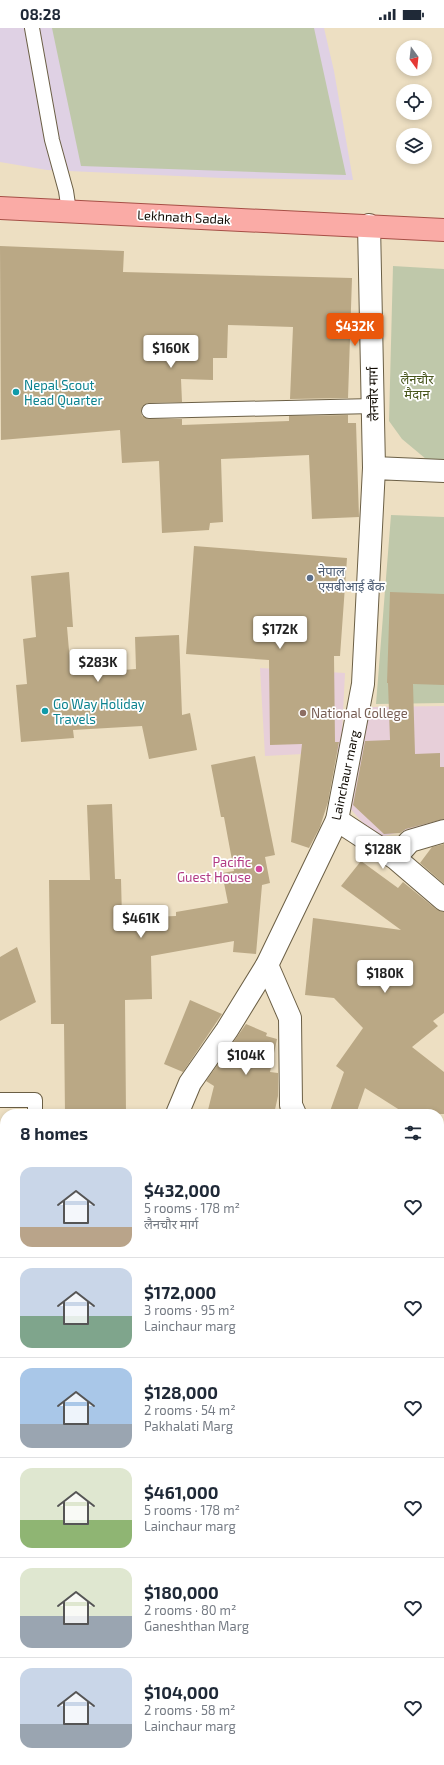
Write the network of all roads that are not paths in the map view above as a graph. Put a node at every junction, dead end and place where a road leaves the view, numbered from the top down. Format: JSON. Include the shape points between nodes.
{"nodes":[{"id":1,"x":32,"y":28,"type":"edge"},
{"id":2,"x":0,"y":208,"type":"edge"},
{"id":3,"x":69,"y":211,"type":"junction"},
{"id":4,"x":369,"y":225,"type":"junction"},
{"id":5,"x":444,"y":230,"type":"edge"},
{"id":6,"x":374,"y":406,"type":"junction"},
{"id":7,"x":149,"y":411,"type":"dead end"},
{"id":8,"x":374,"y":468,"type":"junction"},
{"id":9,"x":444,"y":471,"type":"edge"},
{"id":10,"x":337,"y":820,"type":"junction"},
{"id":11,"x":444,"y":831,"type":"edge"},
{"id":12,"x":395,"y":858,"type":"junction"},
{"id":13,"x":444,"y":900,"type":"edge"},
{"id":14,"x":267,"y":964,"type":"junction"},
{"id":15,"x":0,"y":1100,"type":"edge"},
{"id":16,"x":35,"y":1109,"type":"edge"},
{"id":17,"x":179,"y":1109,"type":"edge"},
{"id":18,"x":293,"y":1109,"type":"edge"}],
"edges":[{"from":1,"to":3,"type":"lane","via":[[52,140]]},
{"from":2,"to":3,"type":"main road","name":"Lekhnath Sadak"},
{"from":3,"to":4,"type":"main road","name":"Lekhnath Sadak"},
{"from":4,"to":5,"type":"main road","name":"Lekhnath Sadak"},
{"from":4,"to":6,"type":"street","name":"लैनचौर मार्ग"},
{"from":6,"to":7,"type":"lane"},
{"from":6,"to":8,"type":"street","name":"लैनचौर मार्ग"},
{"from":8,"to":9,"type":"street"},
{"from":8,"to":10,"type":"street","name":"Lainchaur marg","via":[[364,684]]},
{"from":10,"to":12,"type":"street"},
{"from":10,"to":14,"type":"street","name":"Lainchaur marg"},
{"from":11,"to":12,"type":"street","via":[[410,841]]},
{"from":12,"to":13,"type":"street"},
{"from":14,"to":17,"type":"street","name":"Lainchaur marg","via":[[227,1030],[190,1083]]},
{"from":14,"to":18,"type":"street","via":[[290,1018]]},
{"from":15,"to":16,"type":"lane","via":[[35,1100]]}]}
